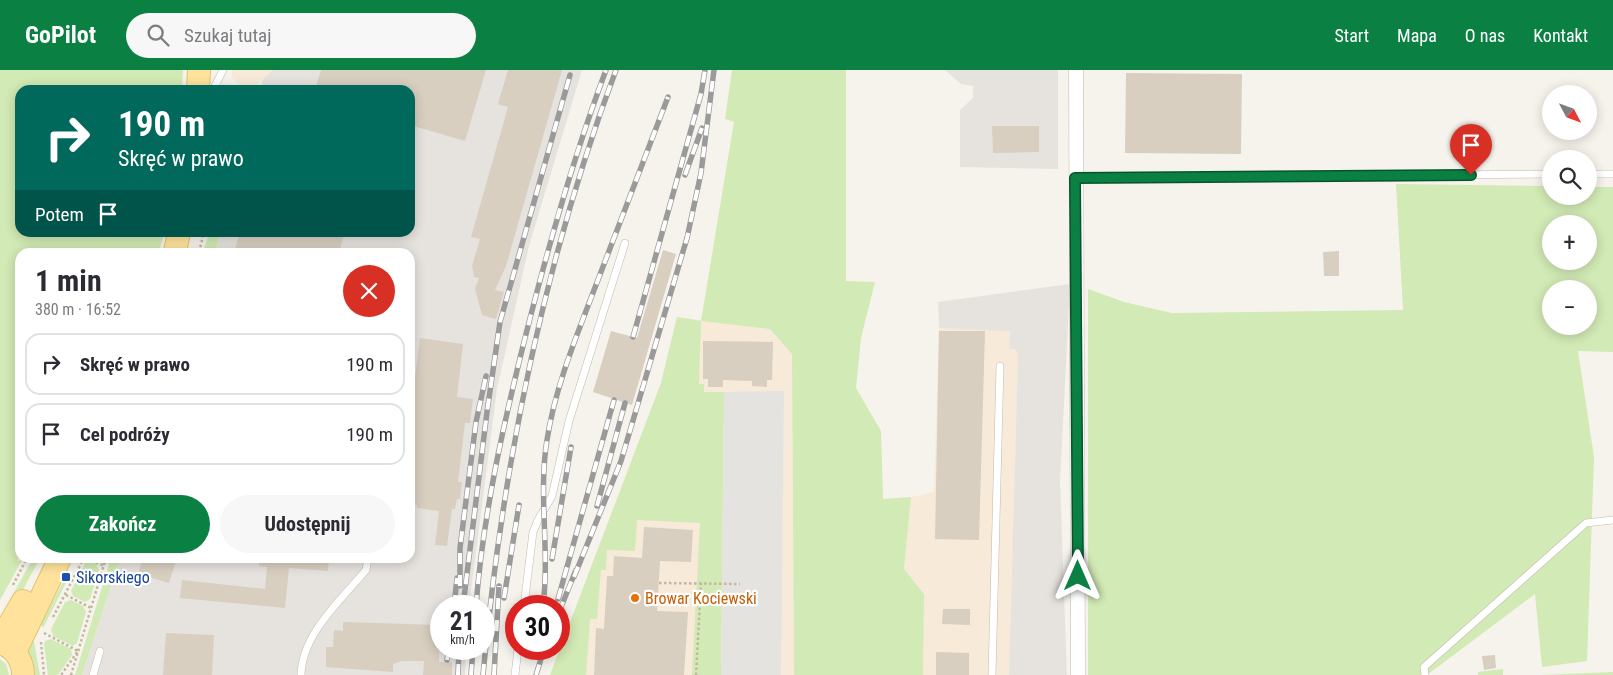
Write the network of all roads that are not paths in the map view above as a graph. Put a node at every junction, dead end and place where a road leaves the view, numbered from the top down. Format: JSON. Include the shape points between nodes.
{"nodes":[{"id":1,"x":199,"y":70,"type":"edge"},
{"id":2,"x":211,"y":70,"type":"edge"},
{"id":3,"x":223,"y":70,"type":"edge"},
{"id":4,"x":1076,"y":70,"type":"edge"},
{"id":5,"x":198,"y":85,"type":"edge"},
{"id":6,"x":212,"y":85,"type":"edge"},
{"id":7,"x":215,"y":85,"type":"edge"},
{"id":8,"x":1542,"y":174,"type":"edge"},
{"id":9,"x":1597,"y":174,"type":"edge"},
{"id":10,"x":1613,"y":174,"type":"edge"},
{"id":11,"x":1075,"y":178,"type":"junction"},
{"id":12,"x":625,"y":243,"type":"dead end"},
{"id":13,"x":1000,"y":366,"type":"dead end"},
{"id":14,"x":1613,"y":520,"type":"edge"},
{"id":15,"x":43,"y":563,"type":"edge"},
{"id":16,"x":57,"y":563,"type":"edge"},
{"id":17,"x":367,"y":563,"type":"edge"},
{"id":18,"x":525,"y":595,"type":"edge"},
{"id":19,"x":5,"y":645,"type":"edge"},
{"id":20,"x":100,"y":651,"type":"dead end"},
{"id":21,"x":516,"y":660,"type":"edge"},
{"id":22,"x":22,"y":675,"type":"edge"},
{"id":23,"x":93,"y":675,"type":"edge"},
{"id":24,"x":301,"y":675,"type":"edge"},
{"id":25,"x":514,"y":675,"type":"edge"},
{"id":26,"x":992,"y":675,"type":"edge"},
{"id":27,"x":1078,"y":675,"type":"edge"},
{"id":28,"x":1425,"y":675,"type":"edge"}],
"edges":[{"from":1,"to":5,"type":"main road"},
{"from":2,"to":6,"type":"main road"},
{"from":3,"to":7,"type":"lane"},
{"from":4,"to":11,"type":"street"},
{"from":8,"to":11,"type":"lane"},
{"from":9,"to":10,"type":"lane"},
{"from":11,"to":27,"type":"street"},
{"from":12,"to":18,"type":"lane","via":[[567,428],[552,496],[533,532]]},
{"from":13,"to":26,"type":"lane"},
{"from":14,"to":28,"type":"lane","via":[[1586,523],[1424,667]]},
{"from":15,"to":19,"type":"main road"},
{"from":16,"to":19,"type":"main road"},
{"from":17,"to":24,"type":"lane","via":[[366,570],[311,637]]},
{"from":19,"to":22,"type":"main road","via":[[20,661]]},
{"from":20,"to":23,"type":"lane"},
{"from":21,"to":25,"type":"lane"}]}
